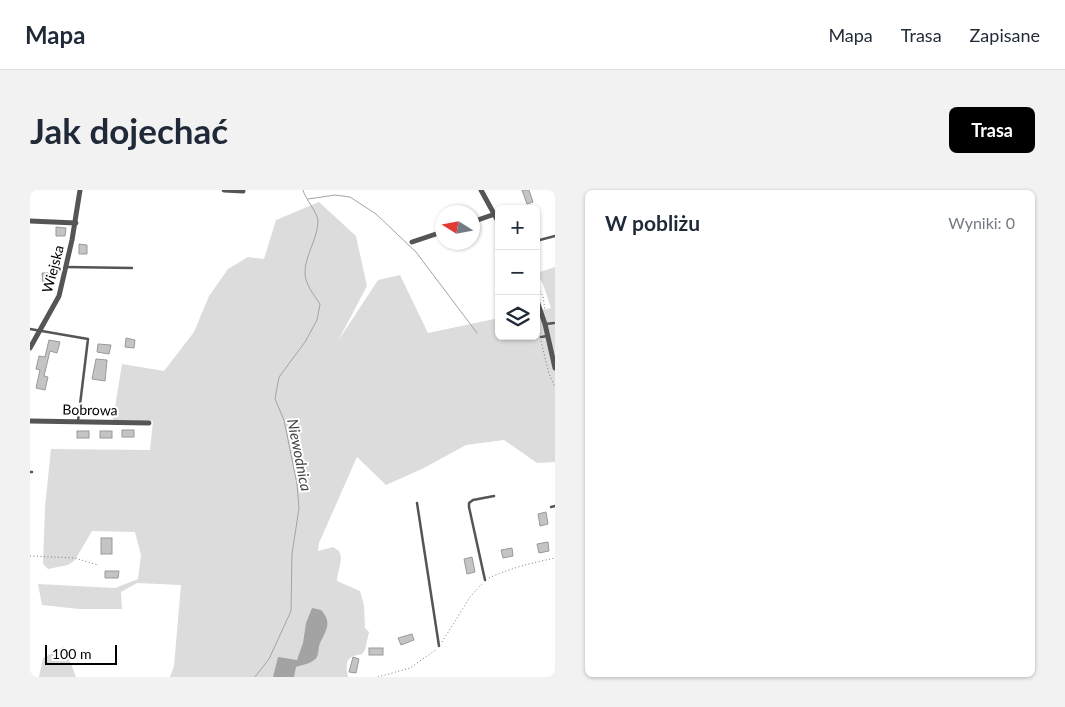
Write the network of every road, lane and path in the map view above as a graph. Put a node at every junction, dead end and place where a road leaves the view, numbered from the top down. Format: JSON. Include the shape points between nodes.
{"nodes":[{"id":1,"x":80,"y":190,"type":"edge"},
{"id":2,"x":224,"y":190,"type":"edge"},
{"id":3,"x":481,"y":190,"type":"edge"},
{"id":4,"x":243,"y":191,"type":"dead end"},
{"id":5,"x":494,"y":214,"type":"joint"},
{"id":6,"x":480,"y":219,"type":"edge"},
{"id":7,"x":30,"y":221,"type":"edge"},
{"id":8,"x":76,"y":223,"type":"junction"},
{"id":9,"x":435,"y":234,"type":"edge"},
{"id":10,"x":555,"y":236,"type":"edge"},
{"id":11,"x":540,"y":240,"type":"edge"},
{"id":12,"x":412,"y":242,"type":"dead end"},
{"id":13,"x":66,"y":266,"type":"junction"},
{"id":14,"x":132,"y":268,"type":"dead end"},
{"id":15,"x":540,"y":310,"type":"edge"},
{"id":16,"x":554,"y":322,"type":"dead end"},
{"id":17,"x":545,"y":324,"type":"junction"},
{"id":18,"x":540,"y":326,"type":"edge"},
{"id":19,"x":30,"y":329,"type":"edge"},
{"id":20,"x":41,"y":330,"type":"junction"},
{"id":21,"x":544,"y":336,"type":"junction"},
{"id":22,"x":30,"y":348,"type":"edge"},
{"id":23,"x":555,"y":368,"type":"edge"},
{"id":24,"x":555,"y":387,"type":"edge"},
{"id":25,"x":30,"y":421,"type":"edge"},
{"id":26,"x":78,"y":421,"type":"junction"},
{"id":27,"x":149,"y":423,"type":"dead end"},
{"id":28,"x":494,"y":496,"type":"dead end"},
{"id":29,"x":417,"y":503,"type":"dead end"},
{"id":30,"x":30,"y":556,"type":"edge"},
{"id":31,"x":555,"y":558,"type":"edge"},
{"id":32,"x":98,"y":565,"type":"dead end"},
{"id":33,"x":485,"y":580,"type":"junction"},
{"id":34,"x":439,"y":646,"type":"junction"},
{"id":35,"x":378,"y":677,"type":"edge"}],
"edges":[{"from":1,"to":8,"type":"street","name":"Wiejska"},
{"from":2,"to":4,"type":"street"},
{"from":3,"to":5,"type":"street"},
{"from":5,"to":6,"type":"street"},
{"from":7,"to":8,"type":"street"},
{"from":8,"to":13,"type":"street","name":"Wiejska"},
{"from":9,"to":12,"type":"street"},
{"from":10,"to":11,"type":"lane"},
{"from":13,"to":14,"type":"lane"},
{"from":13,"to":20,"type":"street","name":"Wiejska","via":[[59,296]]},
{"from":15,"to":17,"type":"street"},
{"from":16,"to":17,"type":"lane"},
{"from":17,"to":21,"type":"street"},
{"from":18,"to":21,"type":"path"},
{"from":19,"to":20,"type":"lane"},
{"from":20,"to":22,"type":"street","name":"Wiejska"},
{"from":20,"to":26,"type":"lane","via":[[88,339]]},
{"from":21,"to":23,"type":"street"},
{"from":21,"to":24,"type":"path","via":[[549,374]]},
{"from":25,"to":26,"type":"street","name":"Bobrowa"},
{"from":26,"to":27,"type":"street","name":"Bobrowa"},
{"from":28,"to":33,"type":"lane","via":[[473,500],[469,507]]},
{"from":29,"to":34,"type":"lane"},
{"from":30,"to":32,"type":"path","via":[[75,558]]},
{"from":31,"to":33,"type":"path","via":[[503,571]]},
{"from":33,"to":34,"type":"path","via":[[470,596]]},
{"from":34,"to":35,"type":"path","via":[[410,668]]}]}
